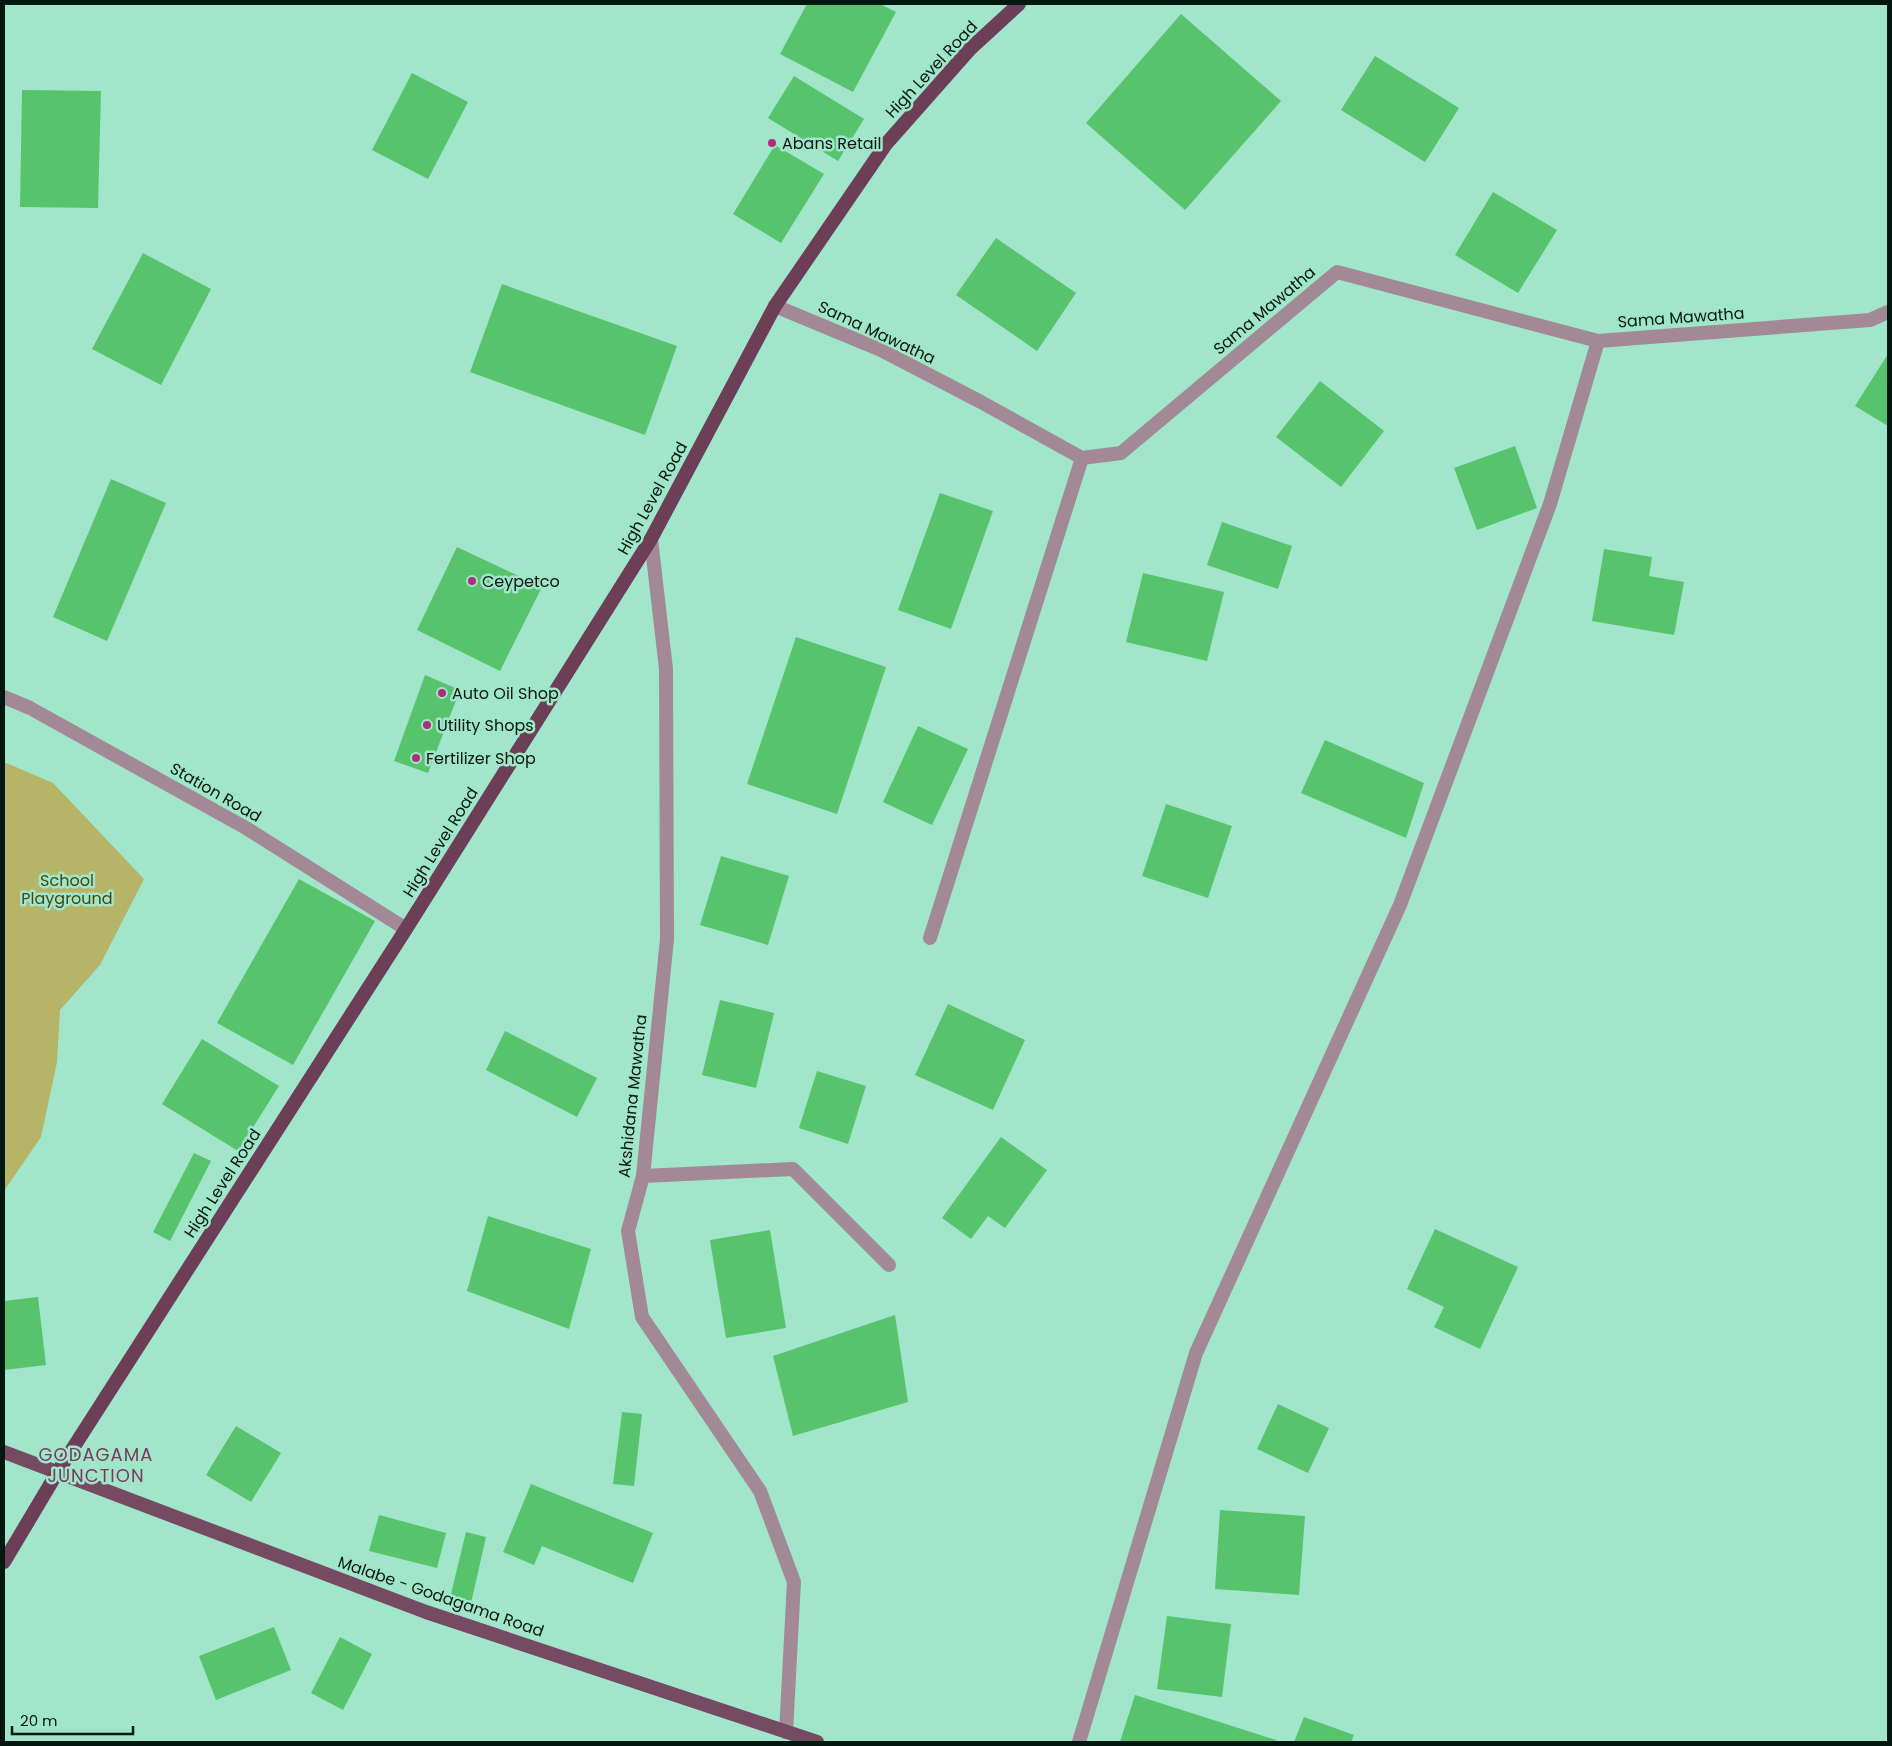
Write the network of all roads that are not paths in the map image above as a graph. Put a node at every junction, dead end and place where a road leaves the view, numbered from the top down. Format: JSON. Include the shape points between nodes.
{"nodes":[{"id":1,"x":1019,"y":4,"type":"edge"},
{"id":2,"x":775,"y":306,"type":"junction"},
{"id":3,"x":1888,"y":312,"type":"edge"},
{"id":4,"x":1598,"y":341,"type":"junction"},
{"id":5,"x":1082,"y":458,"type":"junction"},
{"id":6,"x":651,"y":539,"type":"junction"},
{"id":7,"x":4,"y":697,"type":"edge"},
{"id":8,"x":406,"y":929,"type":"junction"},
{"id":9,"x":930,"y":938,"type":"dead end"},
{"id":10,"x":643,"y":1176,"type":"junction"},
{"id":11,"x":889,"y":1265,"type":"dead end"},
{"id":12,"x":4,"y":1452,"type":"edge"},
{"id":13,"x":57,"y":1473,"type":"junction"},
{"id":14,"x":4,"y":1562,"type":"edge"},
{"id":15,"x":786,"y":1732,"type":"junction"},
{"id":16,"x":817,"y":1742,"type":"edge"},
{"id":17,"x":1078,"y":1742,"type":"edge"}],
"edges":[{"from":1,"to":2,"type":"highway","name":"High Level Road","via":[[970,48],[886,144]]},
{"from":2,"to":5,"type":"street","name":"Sama Mawatha","via":[[881,350]]},
{"from":2,"to":6,"type":"highway","name":"High Level Road"},
{"from":3,"to":4,"type":"street","name":"Sama Mawatha","via":[[1870,320]]},
{"from":4,"to":5,"type":"street","name":"Sama Mawatha","via":[[1337,272],[1121,453]]},
{"from":4,"to":17,"type":"street","via":[[1550,504],[1400,905],[1196,1353]]},
{"from":5,"to":9,"type":"street"},
{"from":6,"to":8,"type":"highway","name":"High Level Road"},
{"from":6,"to":10,"type":"street","name":"Akshidana Mawatha","via":[[666,669],[667,940]]},
{"from":7,"to":8,"type":"street","name":"Station Road","via":[[30,708],[246,828]]},
{"from":8,"to":13,"type":"highway","name":"High Level Road"},
{"from":10,"to":11,"type":"street","via":[[793,1169]]},
{"from":10,"to":15,"type":"street","name":"Akshidana Mawatha","via":[[628,1231],[642,1317],[760,1491],[794,1582]]},
{"from":12,"to":13,"type":"main road","name":"Malabe - Godagama Road"},
{"from":13,"to":14,"type":"highway","name":"High Level Road"},
{"from":13,"to":15,"type":"main road","name":"Malabe - Godagama Road","via":[[426,1612]]},
{"from":15,"to":16,"type":"main road","name":"Malabe - Godagama Road"}]}
